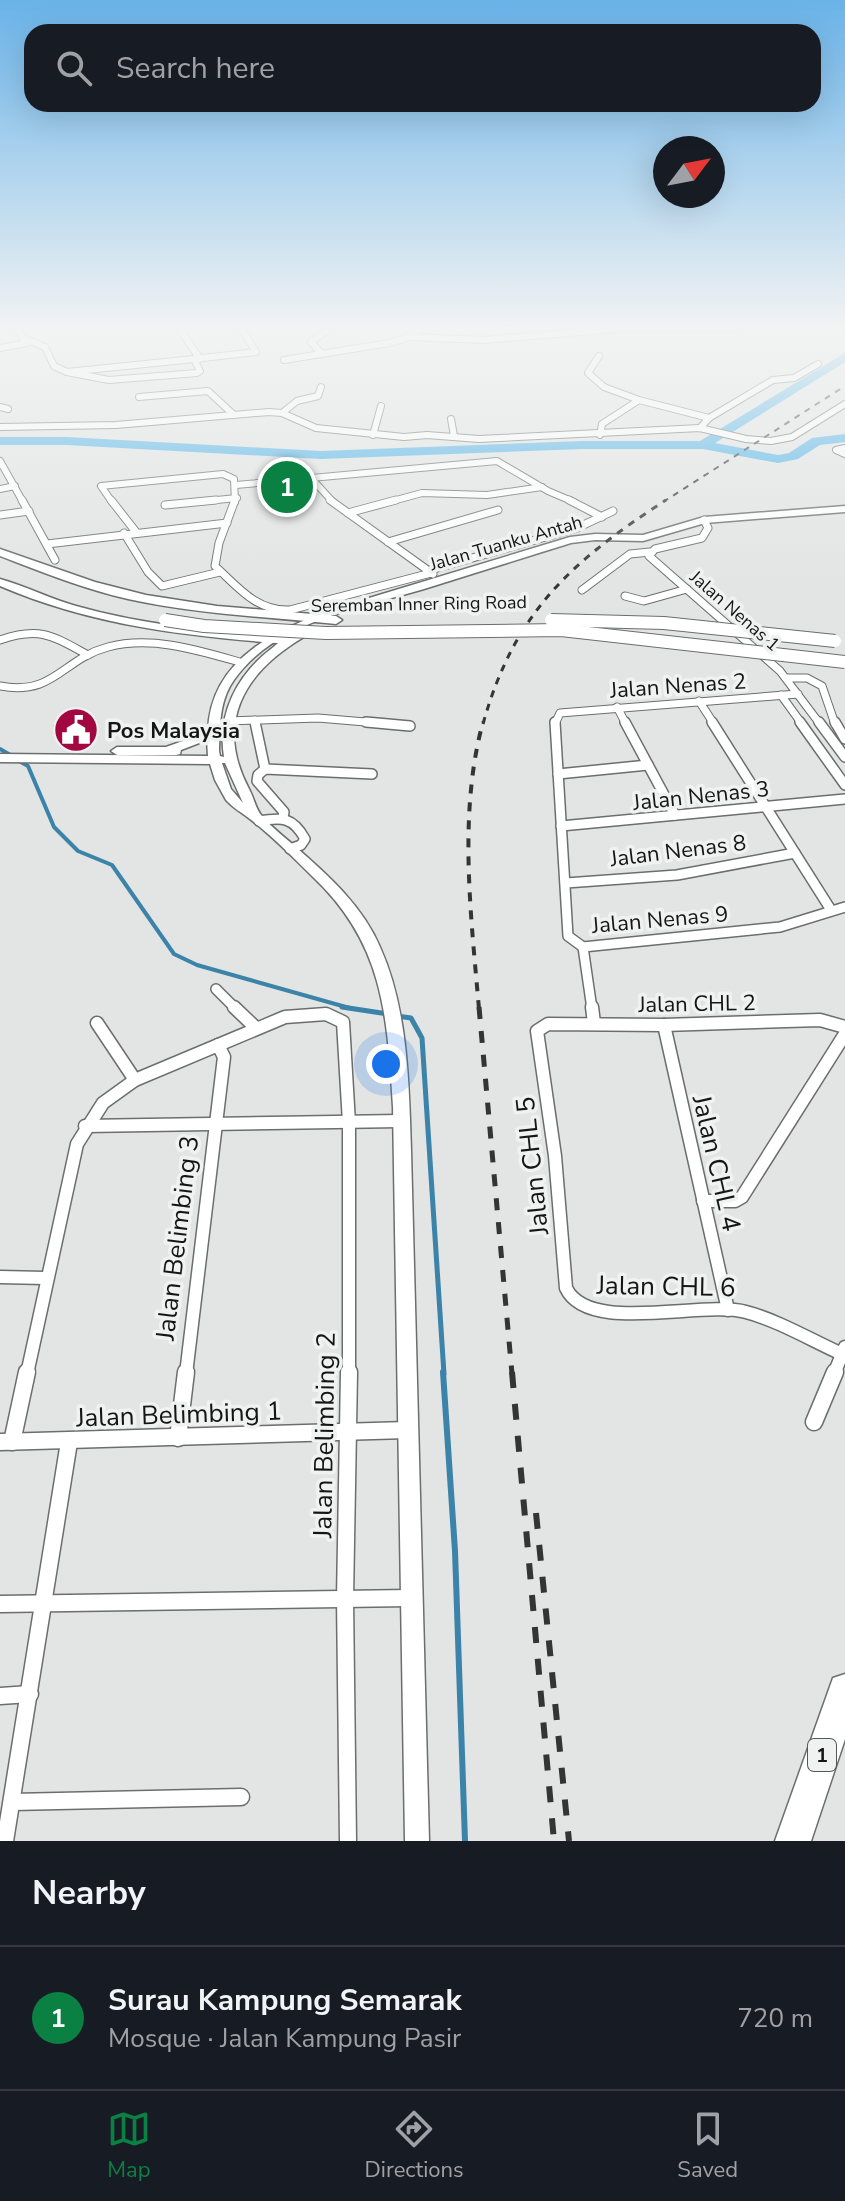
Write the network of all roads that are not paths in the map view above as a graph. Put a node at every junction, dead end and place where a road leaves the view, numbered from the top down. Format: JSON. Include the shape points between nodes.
{"nodes":[{"id":1,"x":260,"y":414,"type":"edge"},
{"id":2,"x":284,"y":414,"type":"edge"},
{"id":3,"x":379,"y":414,"type":"edge"},
{"id":4,"x":618,"y":414,"type":"edge"},
{"id":5,"x":693,"y":414,"type":"edge"},
{"id":6,"x":716,"y":414,"type":"edge"},
{"id":7,"x":828,"y":414,"type":"edge"},
{"id":8,"x":234,"y":415,"type":"joint"},
{"id":9,"x":709,"y":418,"type":"junction"},
{"id":10,"x":451,"y":419,"type":"dead end"},
{"id":11,"x":0,"y":427,"type":"edge"},
{"id":12,"x":700,"y":428,"type":"junction"},
{"id":13,"x":373,"y":435,"type":"junction"},
{"id":14,"x":600,"y":435,"type":"junction"},
{"id":15,"x":454,"y":436,"type":"junction"},
{"id":16,"x":845,"y":448,"type":"edge"},
{"id":17,"x":845,"y":454,"type":"edge"},
{"id":18,"x":1,"y":463,"type":"edge"},
{"id":19,"x":311,"y":478,"type":"junction"},
{"id":20,"x":236,"y":485,"type":"junction"},
{"id":21,"x":15,"y":486,"type":"junction"},
{"id":22,"x":542,"y":487,"type":"junction"},
{"id":23,"x":0,"y":489,"type":"edge"},
{"id":24,"x":237,"y":498,"type":"junction"},
{"id":25,"x":165,"y":505,"type":"dead end"},
{"id":26,"x":845,"y":509,"type":"edge"},
{"id":27,"x":498,"y":510,"type":"dead end"},
{"id":28,"x":29,"y":511,"type":"junction"},
{"id":29,"x":613,"y":511,"type":"dead end"},
{"id":30,"x":348,"y":513,"type":"junction"},
{"id":31,"x":0,"y":515,"type":"edge"},
{"id":32,"x":602,"y":517,"type":"junction"},
{"id":33,"x":704,"y":520,"type":"junction"},
{"id":34,"x":227,"y":523,"type":"junction"},
{"id":35,"x":136,"y":532,"type":"junction"},
{"id":36,"x":124,"y":533,"type":"junction"},
{"id":37,"x":388,"y":542,"type":"junction"},
{"id":38,"x":47,"y":544,"type":"junction"},
{"id":39,"x":0,"y":552,"type":"edge"},
{"id":40,"x":650,"y":552,"type":"junction"},
{"id":41,"x":472,"y":558,"type":"junction"},
{"id":42,"x":55,"y":560,"type":"dead end"},
{"id":43,"x":0,"y":561,"type":"edge"},
{"id":44,"x":486,"y":566,"type":"junction"},
{"id":45,"x":0,"y":571,"type":"edge"},
{"id":46,"x":220,"y":572,"type":"junction"},
{"id":47,"x":429,"y":572,"type":"junction"},
{"id":48,"x":441,"y":580,"type":"junction"},
{"id":49,"x":0,"y":582,"type":"edge"},
{"id":50,"x":415,"y":588,"type":"junction"},
{"id":51,"x":687,"y":589,"type":"junction"},
{"id":52,"x":582,"y":590,"type":"dead end"},
{"id":53,"x":347,"y":595,"type":"junction"},
{"id":54,"x":625,"y":596,"type":"dead end"},
{"id":55,"x":357,"y":603,"type":"junction"},
{"id":56,"x":239,"y":612,"type":"junction"},
{"id":57,"x":170,"y":616,"type":"junction"},
{"id":58,"x":319,"y":618,"type":"junction"},
{"id":59,"x":336,"y":620,"type":"junction"},
{"id":60,"x":236,"y":636,"type":"junction"},
{"id":61,"x":273,"y":639,"type":"junction"},
{"id":62,"x":0,"y":640,"type":"edge"},
{"id":63,"x":291,"y":640,"type":"junction"},
{"id":64,"x":842,"y":645,"type":"edge"},
{"id":65,"x":254,"y":653,"type":"junction"},
{"id":66,"x":88,"y":655,"type":"junction"},
{"id":67,"x":243,"y":663,"type":"junction"},
{"id":68,"x":845,"y":665,"type":"edge"},
{"id":69,"x":786,"y":678,"type":"junction"},
{"id":70,"x":0,"y":686,"type":"edge"},
{"id":71,"x":798,"y":694,"type":"junction"},
{"id":72,"x":781,"y":695,"type":"junction"},
{"id":73,"x":699,"y":701,"type":"junction"},
{"id":74,"x":617,"y":707,"type":"junction"},
{"id":75,"x":560,"y":713,"type":"joint"},
{"id":76,"x":255,"y":720,"type":"junction"},
{"id":77,"x":819,"y":720,"type":"junction"},
{"id":78,"x":228,"y":721,"type":"junction"},
{"id":79,"x":410,"y":726,"type":"dead end"},
{"id":80,"x":839,"y":726,"type":"edge"},
{"id":81,"x":210,"y":735,"type":"junction"},
{"id":82,"x":845,"y":739,"type":"edge"},
{"id":83,"x":0,"y":751,"type":"edge"},
{"id":84,"x":167,"y":751,"type":"junction"},
{"id":85,"x":17,"y":754,"type":"junction"},
{"id":86,"x":229,"y":755,"type":"junction"},
{"id":87,"x":214,"y":756,"type":"junction"},
{"id":88,"x":845,"y":757,"type":"edge"},
{"id":89,"x":0,"y":758,"type":"edge"},
{"id":90,"x":648,"y":765,"type":"junction"},
{"id":91,"x":265,"y":769,"type":"junction"},
{"id":92,"x":372,"y":774,"type":"dead end"},
{"id":93,"x":558,"y":774,"type":"junction"},
{"id":94,"x":845,"y":785,"type":"edge"},
{"id":95,"x":845,"y":799,"type":"edge"},
{"id":96,"x":765,"y":806,"type":"junction"},
{"id":97,"x":675,"y":815,"type":"junction"},
{"id":98,"x":283,"y":817,"type":"junction"},
{"id":99,"x":256,"y":818,"type":"junction"},
{"id":100,"x":561,"y":826,"type":"junction"},
{"id":101,"x":290,"y":849,"type":"junction"},
{"id":102,"x":795,"y":853,"type":"junction"},
{"id":103,"x":566,"y":883,"type":"junction"},
{"id":104,"x":845,"y":907,"type":"edge"},
{"id":105,"x":831,"y":910,"type":"junction"},
{"id":106,"x":583,"y":947,"type":"junction"},
{"id":107,"x":216,"y":989,"type":"dead end"},
{"id":108,"x":97,"y":1023,"type":"dead end"},
{"id":109,"x":594,"y":1023,"type":"junction"},
{"id":110,"x":548,"y":1024,"type":"joint"},
{"id":111,"x":664,"y":1025,"type":"junction"},
{"id":112,"x":845,"y":1027,"type":"edge"},
{"id":113,"x":256,"y":1028,"type":"junction"},
{"id":114,"x":845,"y":1034,"type":"edge"},
{"id":115,"x":218,"y":1045,"type":"junction"},
{"id":116,"x":135,"y":1080,"type":"junction"},
{"id":117,"x":400,"y":1121,"type":"junction"},
{"id":118,"x":349,"y":1123,"type":"junction"},
{"id":119,"x":215,"y":1124,"type":"junction"},
{"id":120,"x":85,"y":1126,"type":"junction"},
{"id":121,"x":703,"y":1201,"type":"junction"},
{"id":122,"x":0,"y":1277,"type":"edge"},
{"id":123,"x":45,"y":1278,"type":"junction"},
{"id":124,"x":578,"y":1305,"type":"joint"},
{"id":125,"x":728,"y":1310,"type":"junction"},
{"id":126,"x":843,"y":1350,"type":"edge"},
{"id":127,"x":814,"y":1422,"type":"dead end"},
{"id":128,"x":407,"y":1430,"type":"junction"},
{"id":129,"x":349,"y":1432,"type":"junction"},
{"id":130,"x":178,"y":1438,"type":"junction"},
{"id":131,"x":6,"y":1442,"type":"edge"},
{"id":132,"x":69,"y":1442,"type":"junction"},
{"id":133,"x":410,"y":1598,"type":"junction"},
{"id":134,"x":345,"y":1599,"type":"junction"},
{"id":135,"x":45,"y":1603,"type":"junction"},
{"id":136,"x":0,"y":1604,"type":"edge"},
{"id":137,"x":845,"y":1690,"type":"edge"},
{"id":138,"x":30,"y":1694,"type":"junction"},
{"id":139,"x":0,"y":1696,"type":"edge"},
{"id":140,"x":241,"y":1797,"type":"dead end"},
{"id":141,"x":12,"y":1802,"type":"junction"},
{"id":142,"x":796,"y":1830,"type":"edge"},
{"id":143,"x":5,"y":1841,"type":"edge"},
{"id":144,"x":348,"y":1841,"type":"edge"},
{"id":145,"x":417,"y":1841,"type":"edge"}],
"edges":[{"from":1,"to":8,"type":"street"},
{"from":2,"to":13,"type":"street","via":[[316,428]]},
{"from":3,"to":13,"type":"street"},
{"from":4,"to":14,"type":"street","via":[[602,424]]},
{"from":5,"to":9,"type":"street"},
{"from":6,"to":9,"type":"street"},
{"from":7,"to":12,"type":"street","via":[[782,440],[727,436]]},
{"from":8,"to":11,"type":"street"},
{"from":9,"to":12,"type":"street"},
{"from":10,"to":15,"type":"street"},
{"from":12,"to":14,"type":"street"},
{"from":13,"to":15,"type":"street"},
{"from":14,"to":15,"type":"street"},
{"from":16,"to":17,"type":"street","via":[[836,450]]},
{"from":18,"to":21,"type":"street"},
{"from":19,"to":20,"type":"street"},
{"from":19,"to":22,"type":"street","via":[[497,461]]},
{"from":19,"to":30,"type":"street"},
{"from":20,"to":24,"type":"street"},
{"from":20,"to":35,"type":"street","via":[[229,476],[213,473],[101,486]]},
{"from":21,"to":23,"type":"street"},
{"from":21,"to":28,"type":"street"},
{"from":22,"to":30,"type":"street","via":[[487,495],[422,493]]},
{"from":22,"to":32,"type":"street"},
{"from":24,"to":25,"type":"street"},
{"from":24,"to":34,"type":"street"},
{"from":26,"to":33,"type":"main road","name":"Jalan Tuanku Antah"},
{"from":27,"to":37,"type":"street"},
{"from":28,"to":31,"type":"street"},
{"from":28,"to":38,"type":"street"},
{"from":29,"to":32,"type":"street"},
{"from":30,"to":37,"type":"street"},
{"from":32,"to":41,"type":"street"},
{"from":33,"to":40,"type":"street","name":"Jalan Nenas 1","via":[[708,528],[702,538]]},
{"from":33,"to":44,"type":"main road","name":"Jalan Tuanku Antah","via":[[643,538],[570,540]]},
{"from":34,"to":35,"type":"street"},
{"from":34,"to":46,"type":"street","via":[[217,545]]},
{"from":35,"to":36,"type":"street"},
{"from":36,"to":38,"type":"street"},
{"from":36,"to":46,"type":"street","via":[[162,586]]},
{"from":37,"to":47,"type":"street"},
{"from":38,"to":42,"type":"street"},
{"from":39,"to":56,"type":"main road","via":[[144,599]]},
{"from":40,"to":51,"type":"street","name":"Jalan Nenas 1","via":[[653,562]]},
{"from":40,"to":52,"type":"street","via":[[630,554]]},
{"from":41,"to":44,"type":"street"},
{"from":41,"to":47,"type":"street"},
{"from":43,"to":57,"type":"main road","name":"Seremban Inner Ring Road"},
{"from":44,"to":48,"type":"main road","name":"Jalan Tuanku Antah"},
{"from":45,"to":57,"type":"main road","name":"Seremban Inner Ring Road","via":[[61,595]]},
{"from":46,"to":53,"type":"street","via":[[257,604],[276,611]]},
{"from":47,"to":48,"type":"street"},
{"from":47,"to":53,"type":"street"},
{"from":48,"to":50,"type":"main road","name":"Jalan Tuanku Antah"},
{"from":49,"to":60,"type":"main road","via":[[106,616]]},
{"from":50,"to":55,"type":"main road","name":"Jalan Tuanku Antah"},
{"from":50,"to":59,"type":"main road","name":"Jalan Tuanku Antah"},
{"from":51,"to":54,"type":"street","via":[[644,601]]},
{"from":51,"to":69,"type":"street","name":"Jalan Nenas 1"},
{"from":53,"to":55,"type":"street"},
{"from":55,"to":58,"type":"main road","name":"Jalan Tuanku Antah"},
{"from":56,"to":58,"type":"main road"},
{"from":56,"to":60,"type":"main road","via":[[257,619],[250,632]]},
{"from":57,"to":64,"type":"main road","name":"Seremban Inner Ring Road","bridge":true,"via":[[352,626],[550,620]]},
{"from":57,"to":68,"type":"main road","name":"Seremban Inner Ring Road","bridge":true,"via":[[204,626],[326,633],[561,630]]},
{"from":58,"to":59,"type":"main road"},
{"from":58,"to":61,"type":"main road","name":"Jalan Tuanku Antah"},
{"from":59,"to":63,"type":"main road","name":"Jalan Tuanku Antah"},
{"from":60,"to":61,"type":"main road"},
{"from":60,"to":65,"type":"main road"},
{"from":61,"to":63,"type":"main road"},
{"from":61,"to":65,"type":"main road","name":"Jalan Tuanku Antah"},
{"from":62,"to":66,"type":"street","via":[[30,629],[42,631]]},
{"from":63,"to":78,"type":"main road","name":"Jalan Tuanku Antah","via":[[246,679]]},
{"from":65,"to":67,"type":"main road","name":"Jalan Tuanku Antah"},
{"from":66,"to":67,"type":"street","via":[[109,646],[154,643]]},
{"from":66,"to":70,"type":"street","via":[[46,685],[15,691]]},
{"from":67,"to":81,"type":"main road","name":"Jalan Tuanku Antah","via":[[223,687]]},
{"from":69,"to":71,"type":"street","name":"Jalan Nenas 1"},
{"from":69,"to":80,"type":"street","via":[[807,678],[822,686]]},
{"from":71,"to":72,"type":"street","name":"Jalan Nenas 2"},
{"from":71,"to":77,"type":"street","name":"Jalan Nenas 1"},
{"from":72,"to":73,"type":"street","name":"Jalan Nenas 2"},
{"from":72,"to":94,"type":"street"},
{"from":73,"to":74,"type":"street","name":"Jalan Nenas 2"},
{"from":73,"to":96,"type":"street"},
{"from":74,"to":75,"type":"street","name":"Jalan Nenas 2"},
{"from":74,"to":90,"type":"street"},
{"from":75,"to":93,"type":"street","name":"Jalan Nenas 9","via":[[555,719]]},
{"from":76,"to":78,"type":"street"},
{"from":76,"to":79,"type":"street","via":[[318,718]]},
{"from":76,"to":91,"type":"street"},
{"from":77,"to":80,"type":"street"},
{"from":77,"to":88,"type":"street","name":"Jalan Nenas 1"},
{"from":78,"to":86,"type":"main road","name":"Jalan Tuanku Antah"},
{"from":80,"to":82,"type":"street"},
{"from":81,"to":84,"type":"main road"},
{"from":81,"to":87,"type":"main road","name":"Jalan Tuanku Antah"},
{"from":83,"to":85,"type":"main road"},
{"from":84,"to":85,"type":"main road"},
{"from":84,"to":87,"type":"main road"},
{"from":85,"to":87,"type":"main road"},
{"from":85,"to":89,"type":"main road"},
{"from":86,"to":87,"type":"main road"},
{"from":86,"to":99,"type":"main road","name":"Jalan Tuanku Antah"},
{"from":87,"to":99,"type":"main road","name":"Jalan Tuanku Antah","via":[[231,799]]},
{"from":90,"to":93,"type":"street"},
{"from":90,"to":97,"type":"street"},
{"from":91,"to":92,"type":"street"},
{"from":91,"to":98,"type":"street","via":[[257,781]]},
{"from":93,"to":100,"type":"street","name":"Jalan Nenas 9"},
{"from":95,"to":96,"type":"street","name":"Jalan Nenas 3"},
{"from":96,"to":97,"type":"street","name":"Jalan Nenas 3"},
{"from":96,"to":102,"type":"street"},
{"from":97,"to":100,"type":"street","name":"Jalan Nenas 3"},
{"from":98,"to":99,"type":"street"},
{"from":98,"to":101,"type":"street","via":[[297,825],[305,839]]},
{"from":99,"to":101,"type":"main road"},
{"from":100,"to":103,"type":"street","name":"Jalan Nenas 9"},
{"from":101,"to":117,"type":"main road","via":[[335,891],[366,931],[382,969]]},
{"from":102,"to":103,"type":"street","name":"Jalan Nenas 8","via":[[677,875]]},
{"from":102,"to":105,"type":"street"},
{"from":103,"to":106,"type":"street","name":"Jalan Nenas 9","via":[[568,936]]},
{"from":104,"to":105,"type":"street","name":"Jalan Nenas 9"},
{"from":105,"to":106,"type":"street","name":"Jalan Nenas 9","via":[[780,927]]},
{"from":106,"to":109,"type":"street"},
{"from":107,"to":113,"type":"street"},
{"from":108,"to":116,"type":"street"},
{"from":109,"to":110,"type":"street","name":"Jalan CHL 2"},
{"from":109,"to":111,"type":"street","name":"Jalan CHL 2"},
{"from":110,"to":124,"type":"street","name":"Jalan CHL 5","via":[[537,1031],[566,1288]]},
{"from":111,"to":112,"type":"street","name":"Jalan CHL 2","via":[[820,1020]]},
{"from":111,"to":121,"type":"street","name":"Jalan CHL 4"},
{"from":113,"to":115,"type":"street"},
{"from":113,"to":118,"type":"street","name":"Jalan Belimbing 2","via":[[316,1013],[343,1022]]},
{"from":114,"to":121,"type":"street","via":[[742,1197]]},
{"from":115,"to":116,"type":"street"},
{"from":115,"to":119,"type":"street","name":"Jalan Belimbing 3","via":[[224,1057]]},
{"from":116,"to":120,"type":"street","via":[[111,1095]]},
{"from":117,"to":118,"type":"street"},
{"from":117,"to":128,"type":"main road"},
{"from":118,"to":119,"type":"street"},
{"from":118,"to":129,"type":"street","name":"Jalan Belimbing 2"},
{"from":119,"to":120,"type":"street"},
{"from":119,"to":130,"type":"street","name":"Jalan Belimbing 3"},
{"from":120,"to":123,"type":"street"},
{"from":121,"to":125,"type":"street","name":"Jalan CHL 4"},
{"from":122,"to":123,"type":"street"},
{"from":123,"to":131,"type":"street"},
{"from":124,"to":125,"type":"street","name":"Jalan CHL 6","via":[[598,1312]]},
{"from":125,"to":126,"type":"street","name":"Jalan CHL 6","via":[[756,1314]]},
{"from":126,"to":127,"type":"street"},
{"from":128,"to":129,"type":"street","name":"Jalan Belimbing 1"},
{"from":128,"to":133,"type":"main road"},
{"from":129,"to":130,"type":"street","name":"Jalan Belimbing 1"},
{"from":129,"to":134,"type":"street","name":"Jalan Belimbing 2"},
{"from":130,"to":132,"type":"street","name":"Jalan Belimbing 1"},
{"from":131,"to":132,"type":"street","name":"Jalan Belimbing 1"},
{"from":132,"to":135,"type":"street"},
{"from":133,"to":134,"type":"street"},
{"from":133,"to":145,"type":"main road"},
{"from":134,"to":135,"type":"street"},
{"from":134,"to":144,"type":"street","name":"Jalan Belimbing 2"},
{"from":135,"to":136,"type":"street"},
{"from":135,"to":138,"type":"street"},
{"from":137,"to":142,"type":"highway","number":"1"},
{"from":138,"to":139,"type":"street"},
{"from":138,"to":141,"type":"street"},
{"from":140,"to":141,"type":"street"},
{"from":141,"to":143,"type":"street"}]}
